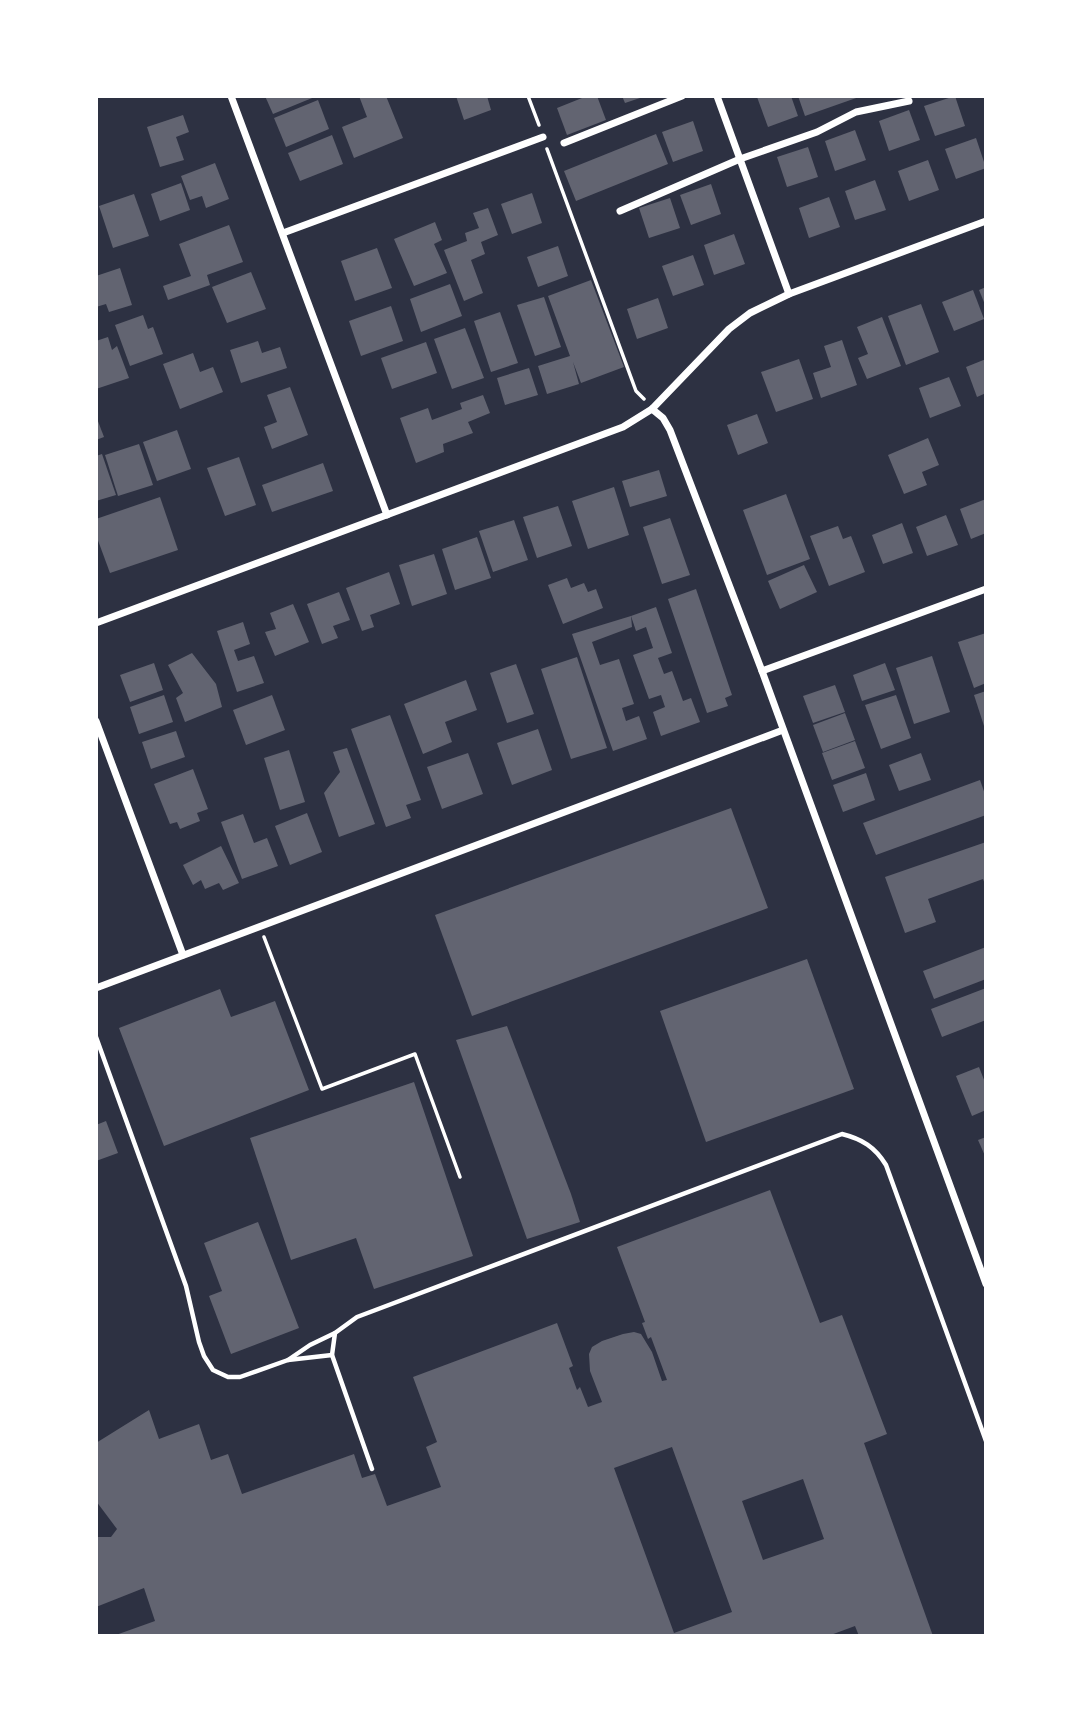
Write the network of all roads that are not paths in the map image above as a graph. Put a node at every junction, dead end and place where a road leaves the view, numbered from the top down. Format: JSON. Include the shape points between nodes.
{"nodes":[{"id":1,"x":231,"y":96,"type":"edge"},
{"id":2,"x":682,"y":96,"type":"edge"},
{"id":3,"x":716,"y":96,"type":"edge"},
{"id":4,"x":909,"y":101,"type":"dead end"},
{"id":5,"x":543,"y":136,"type":"road end"},
{"id":6,"x":564,"y":143,"type":"dead end"},
{"id":7,"x":740,"y":159,"type":"junction"},
{"id":8,"x":620,"y":211,"type":"dead end"},
{"id":9,"x":986,"y":221,"type":"edge"},
{"id":10,"x":283,"y":233,"type":"junction"},
{"id":11,"x":789,"y":294,"type":"junction"},
{"id":12,"x":652,"y":409,"type":"junction"},
{"id":13,"x":387,"y":515,"type":"junction"},
{"id":14,"x":986,"y":589,"type":"edge"},
{"id":15,"x":96,"y":623,"type":"edge"},
{"id":16,"x":762,"y":671,"type":"junction"},
{"id":17,"x":96,"y":721,"type":"edge"},
{"id":18,"x":783,"y":730,"type":"junction"},
{"id":19,"x":183,"y":955,"type":"junction"},
{"id":20,"x":96,"y":988,"type":"edge"},
{"id":21,"x":96,"y":1037,"type":"edge"},
{"id":22,"x":986,"y":1284,"type":"edge"},
{"id":23,"x":335,"y":1333,"type":"junction"},
{"id":24,"x":332,"y":1354,"type":"junction"},
{"id":25,"x":288,"y":1360,"type":"junction"},
{"id":26,"x":986,"y":1441,"type":"edge"},
{"id":27,"x":372,"y":1469,"type":"dead end"}],
"edges":[{"from":1,"to":10,"type":"street"},
{"from":2,"to":6,"type":"street"},
{"from":3,"to":7,"type":"street"},
{"from":4,"to":7,"type":"street","via":[[856,112],[817,132]]},
{"from":5,"to":10,"type":"street"},
{"from":7,"to":8,"type":"street"},
{"from":7,"to":11,"type":"street"},
{"from":9,"to":11,"type":"street"},
{"from":10,"to":13,"type":"street"},
{"from":11,"to":12,"type":"street","via":[[729,329]]},
{"from":12,"to":13,"type":"street","via":[[623,427]]},
{"from":12,"to":16,"type":"street","via":[[670,430]]},
{"from":13,"to":15,"type":"street"},
{"from":14,"to":16,"type":"street"},
{"from":16,"to":18,"type":"street"},
{"from":17,"to":19,"type":"street"},
{"from":18,"to":19,"type":"street"},
{"from":18,"to":22,"type":"street"},
{"from":19,"to":20,"type":"street"},
{"from":21,"to":25,"type":"lane","via":[[186,1286],[204,1356],[214,1370],[228,1377]]},
{"from":23,"to":24,"type":"lane"},
{"from":23,"to":25,"type":"lane"},
{"from":23,"to":26,"type":"lane","via":[[357,1317],[842,1134],[873,1148],[886,1165]]},
{"from":24,"to":25,"type":"lane"},
{"from":24,"to":27,"type":"lane"}]}
